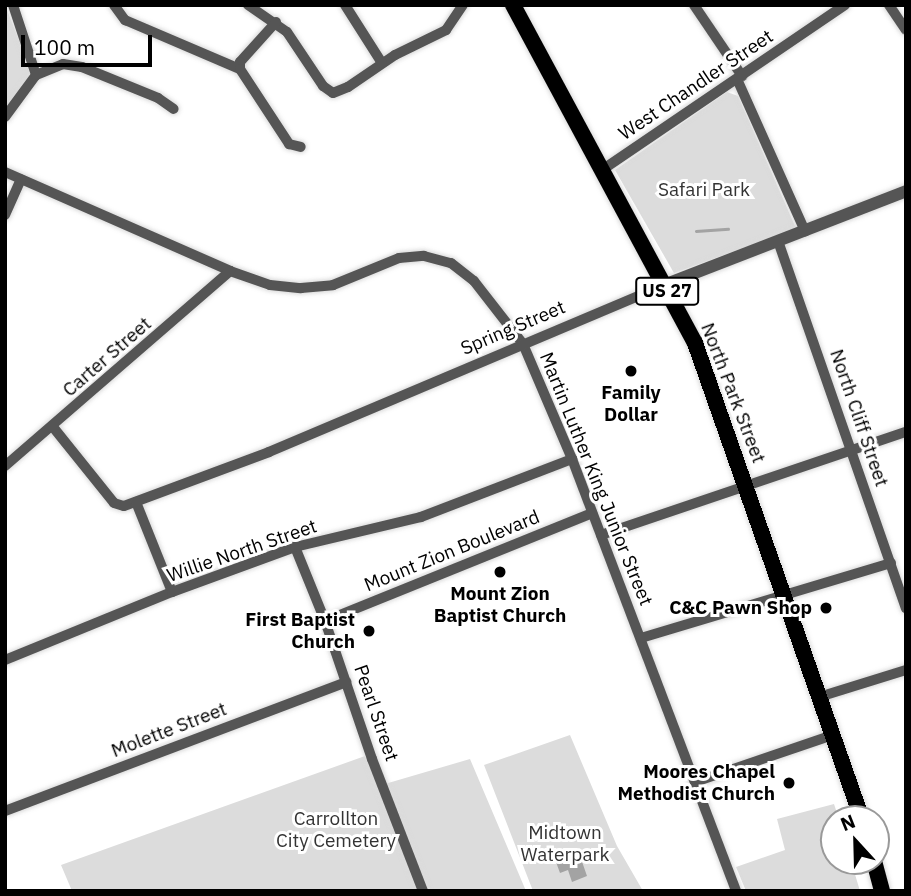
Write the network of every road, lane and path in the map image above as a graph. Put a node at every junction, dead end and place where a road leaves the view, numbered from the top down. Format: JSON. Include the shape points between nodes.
{"nodes":[{"id":1,"x":13,"y":5,"type":"edge"},
{"id":2,"x":114,"y":5,"type":"edge"},
{"id":3,"x":248,"y":5,"type":"edge"},
{"id":4,"x":345,"y":5,"type":"edge"},
{"id":5,"x":463,"y":5,"type":"edge"},
{"id":6,"x":694,"y":5,"type":"edge"},
{"id":7,"x":845,"y":5,"type":"edge"},
{"id":8,"x":889,"y":5,"type":"edge"},
{"id":9,"x":512,"y":6,"type":"edge"},
{"id":10,"x":276,"y":22,"type":"junction"},
{"id":11,"x":906,"y":30,"type":"edge"},
{"id":12,"x":382,"y":63,"type":"junction"},
{"id":13,"x":240,"y":69,"type":"junction"},
{"id":14,"x":36,"y":75,"type":"junction"},
{"id":15,"x":739,"y":77,"type":"junction"},
{"id":16,"x":174,"y":108,"type":"dead end"},
{"id":17,"x":5,"y":117,"type":"edge"},
{"id":18,"x":301,"y":147,"type":"dead end"},
{"id":19,"x":602,"y":170,"type":"junction"},
{"id":20,"x":5,"y":172,"type":"edge"},
{"id":21,"x":21,"y":179,"type":"junction"},
{"id":22,"x":906,"y":191,"type":"edge"},
{"id":23,"x":5,"y":215,"type":"edge"},
{"id":24,"x":805,"y":231,"type":"junction"},
{"id":25,"x":778,"y":241,"type":"junction"},
{"id":26,"x":230,"y":271,"type":"junction"},
{"id":27,"x":664,"y":285,"type":"junction"},
{"id":28,"x":523,"y":344,"type":"junction"},
{"id":29,"x":53,"y":427,"type":"junction"},
{"id":30,"x":906,"y":432,"type":"edge"},
{"id":31,"x":851,"y":450,"type":"junction"},
{"id":32,"x":572,"y":459,"type":"junction"},
{"id":33,"x":5,"y":466,"type":"edge"},
{"id":34,"x":745,"y":486,"type":"junction"},
{"id":35,"x":136,"y":502,"type":"junction"},
{"id":36,"x":592,"y":513,"type":"junction"},
{"id":37,"x":601,"y":535,"type":"junction"},
{"id":38,"x":295,"y":548,"type":"junction"},
{"id":39,"x":891,"y":563,"type":"junction"},
{"id":40,"x":172,"y":592,"type":"junction"},
{"id":41,"x":782,"y":594,"type":"junction"},
{"id":42,"x":906,"y":608,"type":"edge"},
{"id":43,"x":325,"y":621,"type":"junction"},
{"id":44,"x":641,"y":638,"type":"junction"},
{"id":45,"x":5,"y":660,"type":"edge"},
{"id":46,"x":906,"y":670,"type":"edge"},
{"id":47,"x":346,"y":682,"type":"junction"},
{"id":48,"x":819,"y":697,"type":"junction"},
{"id":49,"x":832,"y":735,"type":"junction"},
{"id":50,"x":695,"y":782,"type":"junction"},
{"id":51,"x":857,"y":805,"type":"edge"},
{"id":52,"x":5,"y":811,"type":"edge"},
{"id":53,"x":424,"y":891,"type":"edge"},
{"id":54,"x":736,"y":891,"type":"edge"}],
"edges":[{"from":1,"to":14,"type":"street"},
{"from":2,"to":13,"type":"street","via":[[125,20]]},
{"from":3,"to":10,"type":"street"},
{"from":4,"to":12,"type":"street"},
{"from":5,"to":12,"type":"street","via":[[446,30]]},
{"from":6,"to":15,"type":"street"},
{"from":7,"to":15,"type":"street","name":"West Chandler Street"},
{"from":8,"to":11,"type":"street"},
{"from":9,"to":19,"type":"main road","name":"North Park Street","number":"US 27"},
{"from":10,"to":12,"type":"street","via":[[333,93],[348,88]]},
{"from":10,"to":13,"type":"street","via":[[240,62]]},
{"from":13,"to":18,"type":"street","via":[[289,145]]},
{"from":14,"to":16,"type":"street","via":[[63,64],[82,67]]},
{"from":14,"to":17,"type":"street"},
{"from":15,"to":19,"type":"street","name":"West Chandler Street"},
{"from":15,"to":24,"type":"street"},
{"from":19,"to":27,"type":"main road","name":"North Park Street","number":"US 27"},
{"from":20,"to":21,"type":"street","name":"Martin Luther King Junior Street"},
{"from":21,"to":23,"type":"street"},
{"from":21,"to":26,"type":"street","name":"Martin Luther King Junior Street"},
{"from":22,"to":24,"type":"street","name":"Spring Street"},
{"from":24,"to":25,"type":"street","name":"Spring Street"},
{"from":25,"to":27,"type":"street","name":"Spring Street"},
{"from":25,"to":31,"type":"street","name":"North Cliff Street"},
{"from":26,"to":28,"type":"street","name":"Martin Luther King Junior Street","via":[[270,285],[301,289],[333,285],[399,258],[424,256],[451,262],[474,281]]},
{"from":26,"to":29,"type":"street","name":"Carter Street"},
{"from":27,"to":28,"type":"street","name":"Spring Street"},
{"from":27,"to":34,"type":"main road","name":"North Park Street","number":"US 27","via":[[695,343]]},
{"from":28,"to":32,"type":"street","name":"Martin Luther King Junior Street"},
{"from":28,"to":35,"type":"street","name":"Spring Street","via":[[269,452]]},
{"from":29,"to":33,"type":"street","name":"Carter Street"},
{"from":29,"to":35,"type":"street","via":[[114,503]]},
{"from":30,"to":31,"type":"street"},
{"from":31,"to":34,"type":"street"},
{"from":31,"to":39,"type":"street","name":"North Cliff Street"},
{"from":32,"to":36,"type":"street","name":"Martin Luther King Junior Street"},
{"from":32,"to":38,"type":"street","name":"Willie North Street","via":[[421,517]]},
{"from":34,"to":37,"type":"street"},
{"from":34,"to":41,"type":"main road","name":"North Park Street","number":"US 27"},
{"from":35,"to":40,"type":"street"},
{"from":36,"to":37,"type":"street","name":"Martin Luther King Junior Street"},
{"from":36,"to":43,"type":"street","name":"Mount Zion Boulevard"},
{"from":37,"to":44,"type":"street","name":"Martin Luther King Junior Street"},
{"from":38,"to":40,"type":"street","name":"Willie North Street"},
{"from":38,"to":43,"type":"street","name":"Pearl Street"},
{"from":39,"to":41,"type":"street"},
{"from":39,"to":42,"type":"street","name":"North Cliff Street"},
{"from":40,"to":45,"type":"street","name":"Willie North Street"},
{"from":41,"to":44,"type":"street"},
{"from":41,"to":48,"type":"main road","name":"North Park Street","number":"US 27"},
{"from":43,"to":47,"type":"street","name":"Pearl Street"},
{"from":44,"to":50,"type":"street","name":"Martin Luther King Junior Street"},
{"from":46,"to":48,"type":"street"},
{"from":47,"to":52,"type":"street","name":"Molette Street"},
{"from":47,"to":53,"type":"street","name":"Pearl Street"},
{"from":48,"to":49,"type":"main road","name":"North Park Street","number":"US 27"},
{"from":49,"to":50,"type":"street"},
{"from":49,"to":51,"type":"main road","name":"North Park Street","number":"US 27"},
{"from":50,"to":54,"type":"street","name":"Martin Luther King Junior Street"}]}
